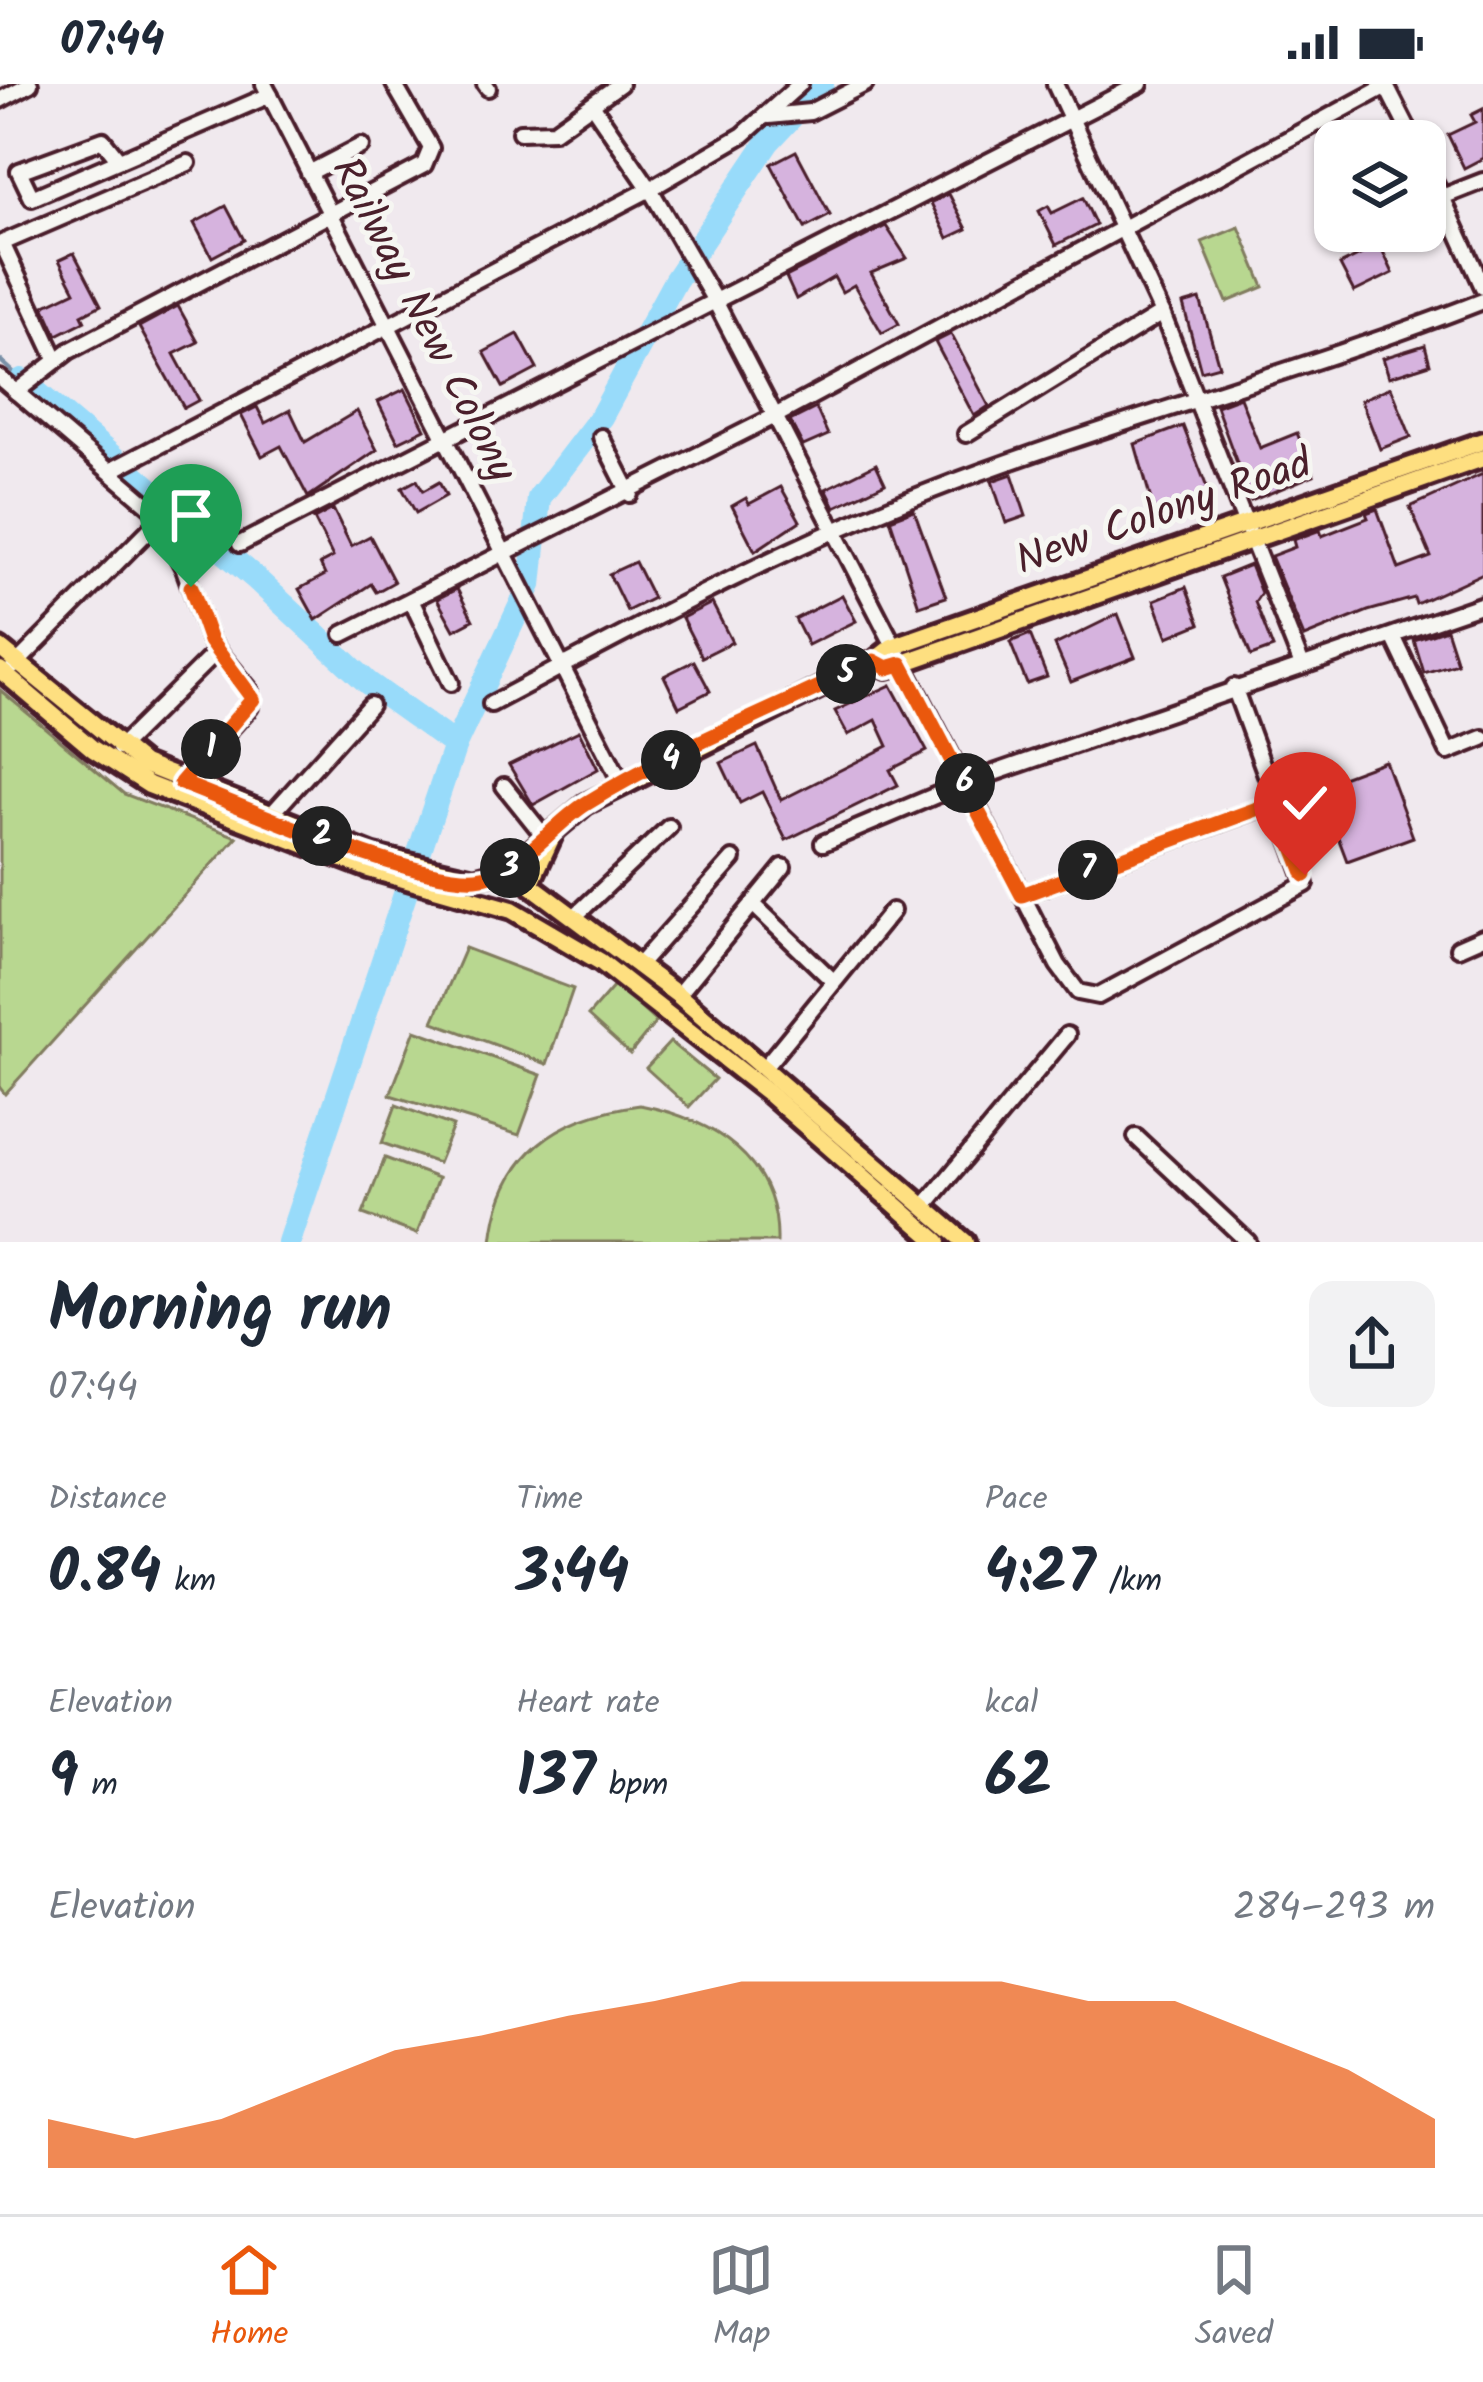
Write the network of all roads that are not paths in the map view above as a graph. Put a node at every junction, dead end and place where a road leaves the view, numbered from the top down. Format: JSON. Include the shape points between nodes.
{"nodes":[{"id":1,"x":30,"y":84,"type":"edge"},
{"id":2,"x":394,"y":84,"type":"edge"},
{"id":3,"x":620,"y":84,"type":"edge"},
{"id":4,"x":800,"y":84,"type":"edge"},
{"id":5,"x":865,"y":84,"type":"edge"},
{"id":6,"x":1055,"y":84,"type":"edge"},
{"id":7,"x":1140,"y":84,"type":"edge"},
{"id":8,"x":1387,"y":85,"type":"edge"},
{"id":9,"x":267,"y":90,"type":"edge"},
{"id":10,"x":0,"y":100,"type":"edge"},
{"id":11,"x":593,"y":106,"type":"junction"},
{"id":12,"x":773,"y":116,"type":"junction"},
{"id":13,"x":1072,"y":117,"type":"junction"},
{"id":14,"x":1404,"y":120,"type":"edge"},
{"id":15,"x":520,"y":132,"type":"dead end"},
{"id":16,"x":361,"y":146,"type":"dead end"},
{"id":17,"x":119,"y":160,"type":"junction"},
{"id":18,"x":188,"y":163,"type":"dead end"},
{"id":19,"x":309,"y":173,"type":"junction"},
{"id":20,"x":1483,"y":181,"type":"edge"},
{"id":21,"x":650,"y":188,"type":"junction"},
{"id":22,"x":1446,"y":195,"type":"edge"},
{"id":23,"x":1446,"y":206,"type":"edge"},
{"id":24,"x":331,"y":215,"type":"junction"},
{"id":25,"x":1125,"y":227,"type":"junction"},
{"id":26,"x":1,"y":240,"type":"edge"},
{"id":27,"x":1483,"y":287,"type":"edge"},
{"id":28,"x":716,"y":301,"type":"junction"},
{"id":29,"x":1483,"y":301,"type":"edge"},
{"id":30,"x":1162,"y":313,"type":"junction"},
{"id":31,"x":387,"y":328,"type":"junction"},
{"id":32,"x":56,"y":358,"type":"junction"},
{"id":33,"x":0,"y":378,"type":"edge"},
{"id":34,"x":22,"y":386,"type":"junction"},
{"id":35,"x":1197,"y":401,"type":"junction"},
{"id":36,"x":776,"y":416,"type":"junction"},
{"id":37,"x":967,"y":434,"type":"dead end"},
{"id":38,"x":447,"y":435,"type":"junction"},
{"id":39,"x":601,"y":436,"type":"dead end"},
{"id":40,"x":1483,"y":441,"type":"edge"},
{"id":41,"x":1483,"y":458,"type":"edge"},
{"id":42,"x":110,"y":471,"type":"junction"},
{"id":43,"x":630,"y":493,"type":"junction"},
{"id":44,"x":160,"y":519,"type":"junction"},
{"id":45,"x":836,"y":530,"type":"junction"},
{"id":46,"x":1247,"y":531,"type":"junction"},
{"id":47,"x":240,"y":544,"type":"dead end"},
{"id":48,"x":513,"y":550,"type":"junction"},
{"id":49,"x":411,"y":600,"type":"junction"},
{"id":50,"x":1483,"y":604,"type":"edge"},
{"id":51,"x":344,"y":634,"type":"dead end"},
{"id":52,"x":1394,"y":636,"type":"junction"},
{"id":53,"x":892,"y":647,"type":"junction"},
{"id":54,"x":0,"y":648,"type":"edge"},
{"id":55,"x":217,"y":651,"type":"junction"},
{"id":56,"x":874,"y":661,"type":"junction"},
{"id":57,"x":1301,"y":663,"type":"junction"},
{"id":58,"x":901,"y":664,"type":"junction"},
{"id":59,"x":565,"y":665,"type":"junction"},
{"id":60,"x":7,"y":669,"type":"edge"},
{"id":61,"x":451,"y":683,"type":"dead end"},
{"id":62,"x":1234,"y":687,"type":"junction"},
{"id":63,"x":491,"y":704,"type":"dead end"},
{"id":64,"x":370,"y":705,"type":"dead end"},
{"id":65,"x":1483,"y":738,"type":"edge"},
{"id":66,"x":119,"y":748,"type":"junction"},
{"id":67,"x":181,"y":783,"type":"junction"},
{"id":68,"x":965,"y":783,"type":"junction"},
{"id":69,"x":622,"y":784,"type":"junction"},
{"id":70,"x":504,"y":787,"type":"dead end"},
{"id":71,"x":1276,"y":802,"type":"junction"},
{"id":72,"x":270,"y":817,"type":"junction"},
{"id":73,"x":669,"y":826,"type":"dead end"},
{"id":74,"x":550,"y":833,"type":"junction"},
{"id":75,"x":823,"y":843,"type":"dead end"},
{"id":76,"x":733,"y":859,"type":"dead end"},
{"id":77,"x":371,"y":862,"type":"junction"},
{"id":78,"x":783,"y":867,"type":"dead end"},
{"id":79,"x":503,"y":872,"type":"junction"},
{"id":80,"x":452,"y":884,"type":"junction"},
{"id":81,"x":531,"y":884,"type":"junction"},
{"id":82,"x":1022,"y":895,"type":"junction"},
{"id":83,"x":754,"y":905,"type":"junction"},
{"id":84,"x":505,"y":908,"type":"junction"},
{"id":85,"x":892,"y":911,"type":"dead end"},
{"id":86,"x":574,"y":917,"type":"junction"},
{"id":87,"x":1483,"y":938,"type":"edge"},
{"id":88,"x":1458,"y":949,"type":"dead end"},
{"id":89,"x":638,"y":966,"type":"junction"},
{"id":90,"x":833,"y":981,"type":"junction"},
{"id":91,"x":677,"y":995,"type":"junction"},
{"id":92,"x":1066,"y":1035,"type":"dead end"},
{"id":93,"x":764,"y":1069,"type":"junction"},
{"id":94,"x":1136,"y":1137,"type":"dead end"},
{"id":95,"x":924,"y":1207,"type":"junction"},
{"id":96,"x":938,"y":1242,"type":"edge"},
{"id":97,"x":964,"y":1242,"type":"edge"},
{"id":98,"x":1248,"y":1242,"type":"edge"}],
"edges":[{"from":1,"to":10,"type":"street"},
{"from":2,"to":24,"type":"street","via":[[430,158]]},
{"from":3,"to":11,"type":"street"},
{"from":4,"to":12,"type":"street"},
{"from":5,"to":12,"type":"street","via":[[798,116]]},
{"from":6,"to":13,"type":"street"},
{"from":7,"to":13,"type":"street"},
{"from":8,"to":14,"type":"street"},
{"from":8,"to":25,"type":"street"},
{"from":9,"to":17,"type":"street"},
{"from":9,"to":19,"type":"street","name":"Railway New Colony"},
{"from":11,"to":15,"type":"street","via":[[554,130]]},
{"from":11,"to":21,"type":"street"},
{"from":12,"to":21,"type":"street"},
{"from":13,"to":25,"type":"street"},
{"from":13,"to":28,"type":"street"},
{"from":16,"to":19,"type":"street"},
{"from":17,"to":17,"type":"street","via":[[103,140],[20,171],[32,198]]},
{"from":18,"to":26,"type":"street"},
{"from":19,"to":24,"type":"street","name":"Railway New Colony"},
{"from":20,"to":22,"type":"street"},
{"from":21,"to":28,"type":"street"},
{"from":21,"to":31,"type":"street"},
{"from":23,"to":27,"type":"street"},
{"from":24,"to":31,"type":"street","name":"Railway New Colony"},
{"from":24,"to":32,"type":"street"},
{"from":25,"to":30,"type":"street"},
{"from":25,"to":36,"type":"street"},
{"from":26,"to":32,"type":"street"},
{"from":28,"to":36,"type":"street"},
{"from":28,"to":38,"type":"street"},
{"from":29,"to":35,"type":"street"},
{"from":30,"to":35,"type":"street"},
{"from":30,"to":37,"type":"street"},
{"from":31,"to":38,"type":"street","name":"Railway New Colony"},
{"from":31,"to":42,"type":"street"},
{"from":32,"to":34,"type":"street"},
{"from":33,"to":34,"type":"street"},
{"from":34,"to":42,"type":"street"},
{"from":35,"to":45,"type":"street"},
{"from":35,"to":46,"type":"street"},
{"from":36,"to":43,"type":"street"},
{"from":36,"to":45,"type":"street"},
{"from":38,"to":47,"type":"street"},
{"from":38,"to":48,"type":"street","name":"Railway New Colony"},
{"from":39,"to":43,"type":"street"},
{"from":40,"to":46,"type":"main road","name":"New Colony Road"},
{"from":41,"to":46,"type":"main road","name":"New Colony Road"},
{"from":42,"to":44,"type":"street"},
{"from":43,"to":48,"type":"street"},
{"from":44,"to":55,"type":"street"},
{"from":44,"to":60,"type":"street"},
{"from":45,"to":53,"type":"street"},
{"from":45,"to":59,"type":"street"},
{"from":46,"to":53,"type":"main road","name":"New Colony Road"},
{"from":46,"to":57,"type":"street"},
{"from":46,"to":58,"type":"main road","name":"New Colony Road"},
{"from":48,"to":49,"type":"street"},
{"from":48,"to":59,"type":"street","name":"Railway New Colony"},
{"from":49,"to":51,"type":"street"},
{"from":49,"to":61,"type":"street"},
{"from":50,"to":52,"type":"street"},
{"from":52,"to":57,"type":"street"},
{"from":52,"to":65,"type":"street","via":[[1448,752]]},
{"from":53,"to":56,"type":"main road","name":"New Colony Road"},
{"from":53,"to":58,"type":"street"},
{"from":54,"to":60,"type":"main road"},
{"from":55,"to":66,"type":"street"},
{"from":55,"to":67,"type":"street","via":[[253,699]]},
{"from":56,"to":58,"type":"main road","name":"New Colony Road"},
{"from":56,"to":69,"type":"main road","name":"New Colony Road"},
{"from":57,"to":62,"type":"street"},
{"from":58,"to":68,"type":"street"},
{"from":59,"to":63,"type":"street"},
{"from":59,"to":69,"type":"street","name":"Railway New Colony"},
{"from":60,"to":66,"type":"main road"},
{"from":60,"to":77,"type":"main road","via":[[93,749],[149,785]]},
{"from":62,"to":68,"type":"street"},
{"from":62,"to":71,"type":"street"},
{"from":64,"to":72,"type":"street"},
{"from":66,"to":67,"type":"main road"},
{"from":67,"to":72,"type":"main road"},
{"from":68,"to":75,"type":"street"},
{"from":68,"to":82,"type":"street"},
{"from":69,"to":74,"type":"main road","name":"New Colony Road"},
{"from":70,"to":74,"type":"street"},
{"from":71,"to":82,"type":"street"},
{"from":71,"to":82,"type":"street","via":[[1305,875],[1300,892],[1098,996],[1070,983]]},
{"from":72,"to":77,"type":"main road"},
{"from":73,"to":86,"type":"street"},
{"from":74,"to":79,"type":"main road","name":"New Colony Road"},
{"from":74,"to":81,"type":"main road"},
{"from":76,"to":89,"type":"street"},
{"from":77,"to":80,"type":"main road"},
{"from":78,"to":83,"type":"street"},
{"from":79,"to":80,"type":"main road"},
{"from":79,"to":81,"type":"main road"},
{"from":79,"to":84,"type":"main road","via":[[490,888]]},
{"from":80,"to":84,"type":"main road"},
{"from":81,"to":84,"type":"main road","via":[[527,902]]},
{"from":81,"to":86,"type":"main road"},
{"from":83,"to":90,"type":"street"},
{"from":83,"to":91,"type":"street"},
{"from":84,"to":96,"type":"main road","via":[[601,962],[678,1020]]},
{"from":85,"to":90,"type":"street"},
{"from":86,"to":89,"type":"main road"},
{"from":87,"to":88,"type":"street"},
{"from":89,"to":91,"type":"main road"},
{"from":90,"to":93,"type":"street"},
{"from":91,"to":93,"type":"main road"},
{"from":92,"to":95,"type":"street"},
{"from":93,"to":95,"type":"main road"},
{"from":94,"to":98,"type":"street"},
{"from":95,"to":97,"type":"main road"}]}
